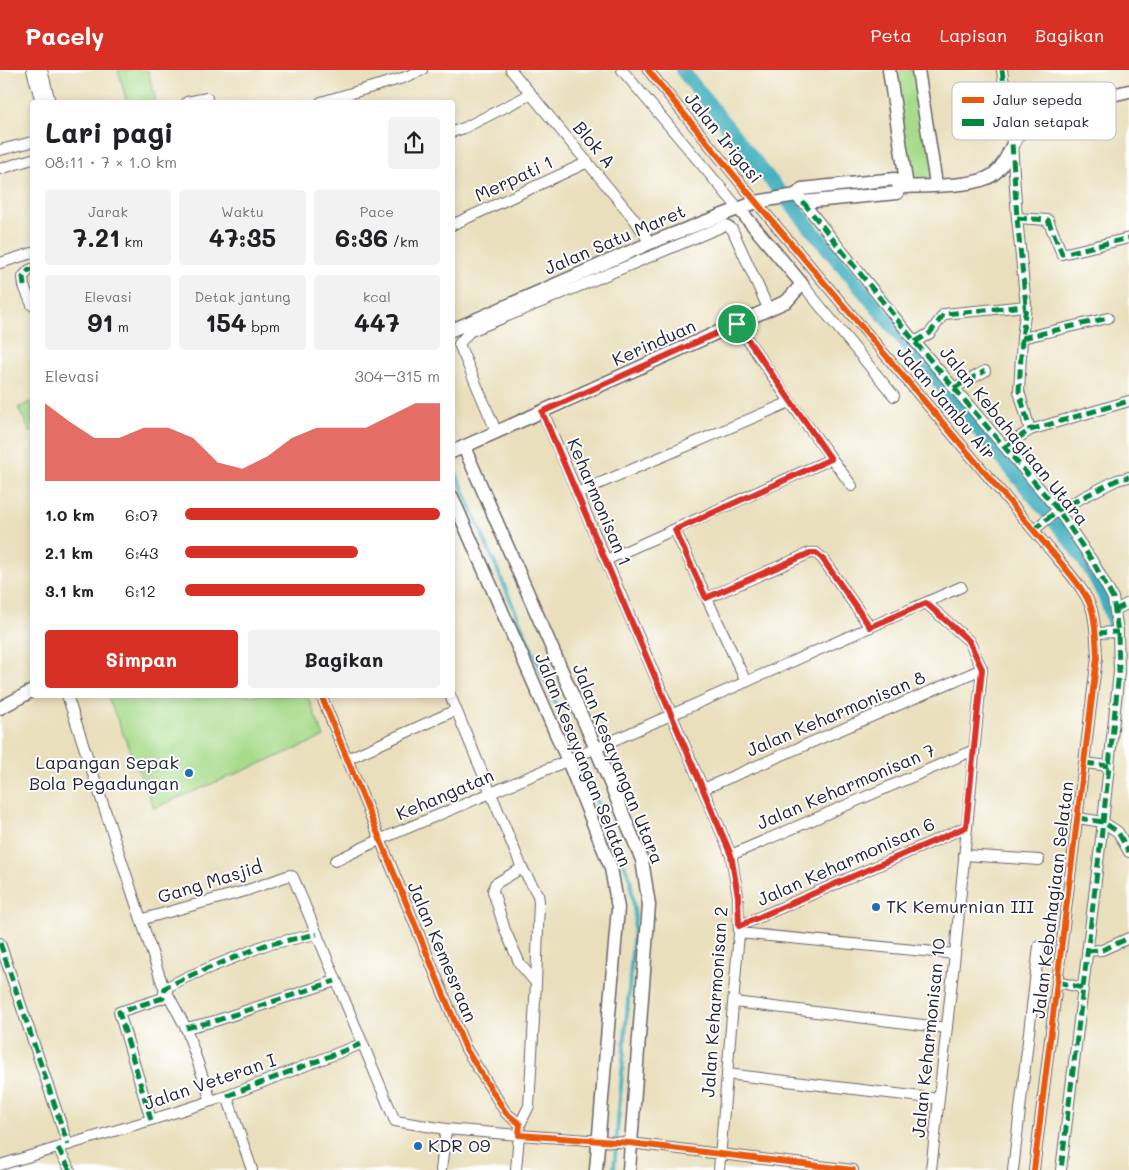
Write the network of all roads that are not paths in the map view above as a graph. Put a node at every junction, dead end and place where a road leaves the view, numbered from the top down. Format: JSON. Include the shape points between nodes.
{"nodes":[{"id":1,"x":32,"y":70,"type":"edge"},
{"id":2,"x":42,"y":70,"type":"edge"},
{"id":3,"x":422,"y":70,"type":"edge"},
{"id":4,"x":511,"y":70,"type":"edge"},
{"id":5,"x":622,"y":70,"type":"edge"},
{"id":6,"x":648,"y":70,"type":"edge"},
{"id":7,"x":889,"y":70,"type":"edge"},
{"id":8,"x":918,"y":70,"type":"edge"},
{"id":9,"x":1129,"y":91,"type":"edge"},
{"id":10,"x":531,"y":94,"type":"junction"},
{"id":11,"x":1116,"y":95,"type":"edge"},
{"id":12,"x":207,"y":98,"type":"dead end"},
{"id":13,"x":40,"y":100,"type":"edge"},
{"id":14,"x":50,"y":100,"type":"edge"},
{"id":15,"x":198,"y":100,"type":"edge"},
{"id":16,"x":329,"y":100,"type":"edge"},
{"id":17,"x":455,"y":131,"type":"edge"},
{"id":18,"x":1012,"y":140,"type":"edge"},
{"id":19,"x":1014,"y":140,"type":"edge"},
{"id":20,"x":30,"y":142,"type":"edge"},
{"id":21,"x":1012,"y":143,"type":"junction"},
{"id":22,"x":0,"y":150,"type":"edge"},
{"id":23,"x":30,"y":160,"type":"edge"},
{"id":24,"x":588,"y":162,"type":"junction"},
{"id":25,"x":0,"y":169,"type":"edge"},
{"id":26,"x":936,"y":184,"type":"junction"},
{"id":27,"x":904,"y":187,"type":"junction"},
{"id":28,"x":797,"y":198,"type":"junction"},
{"id":29,"x":761,"y":200,"type":"junction"},
{"id":30,"x":739,"y":209,"type":"junction"},
{"id":31,"x":1016,"y":218,"type":"junction"},
{"id":32,"x":455,"y":224,"type":"edge"},
{"id":33,"x":1129,"y":238,"type":"edge"},
{"id":34,"x":650,"y":243,"type":"junction"},
{"id":35,"x":30,"y":254,"type":"edge"},
{"id":36,"x":0,"y":263,"type":"edge"},
{"id":37,"x":30,"y":271,"type":"edge"},
{"id":38,"x":802,"y":284,"type":"junction"},
{"id":39,"x":30,"y":300,"type":"edge"},
{"id":40,"x":1026,"y":306,"type":"junction"},
{"id":41,"x":770,"y":310,"type":"junction"},
{"id":42,"x":1108,"y":318,"type":"dead end"},
{"id":43,"x":737,"y":324,"type":"junction"},
{"id":44,"x":455,"y":329,"type":"edge"},
{"id":45,"x":1022,"y":338,"type":"junction"},
{"id":46,"x":915,"y":342,"type":"junction"},
{"id":47,"x":985,"y":371,"type":"dead end"},
{"id":48,"x":954,"y":388,"type":"junction"},
{"id":49,"x":894,"y":396,"type":"dead end"},
{"id":50,"x":1129,"y":401,"type":"edge"},
{"id":51,"x":790,"y":402,"type":"junction"},
{"id":52,"x":542,"y":412,"type":"junction"},
{"id":53,"x":1030,"y":430,"type":"junction"},
{"id":54,"x":496,"y":431,"type":"junction"},
{"id":55,"x":1005,"y":447,"type":"junction"},
{"id":56,"x":459,"y":449,"type":"edge"},
{"id":57,"x":831,"y":459,"type":"junction"},
{"id":58,"x":1129,"y":477,"type":"edge"},
{"id":59,"x":852,"y":486,"type":"dead end"},
{"id":60,"x":577,"y":493,"type":"junction"},
{"id":61,"x":455,"y":504,"type":"edge"},
{"id":62,"x":1056,"y":512,"type":"junction"},
{"id":63,"x":1036,"y":529,"type":"junction"},
{"id":64,"x":675,"y":530,"type":"junction"},
{"id":65,"x":606,"y":560,"type":"junction"},
{"id":66,"x":961,"y":587,"type":"dead end"},
{"id":67,"x":706,"y":598,"type":"junction"},
{"id":68,"x":926,"y":603,"type":"junction"},
{"id":69,"x":1129,"y":603,"type":"edge"},
{"id":70,"x":1116,"y":610,"type":"junction"},
{"id":71,"x":870,"y":627,"type":"junction"},
{"id":72,"x":1117,"y":632,"type":"junction"},
{"id":73,"x":1098,"y":633,"type":"junction"},
{"id":74,"x":982,"y":669,"type":"junction"},
{"id":75,"x":746,"y":682,"type":"junction"},
{"id":76,"x":30,"y":693,"type":"edge"},
{"id":77,"x":68,"y":698,"type":"edge"},
{"id":78,"x":322,"y":698,"type":"edge"},
{"id":79,"x":451,"y":698,"type":"edge"},
{"id":80,"x":0,"y":708,"type":"edge"},
{"id":81,"x":456,"y":710,"type":"junction"},
{"id":82,"x":671,"y":715,"type":"junction"},
{"id":83,"x":595,"y":749,"type":"junction"},
{"id":84,"x":974,"y":750,"type":"junction"},
{"id":85,"x":347,"y":759,"type":"junction"},
{"id":86,"x":569,"y":761,"type":"junction"},
{"id":87,"x":1088,"y":763,"type":"junction"},
{"id":88,"x":1107,"y":766,"type":"junction"},
{"id":89,"x":703,"y":789,"type":"junction"},
{"id":90,"x":491,"y":793,"type":"junction"},
{"id":91,"x":1081,"y":819,"type":"junction"},
{"id":92,"x":1101,"y":822,"type":"junction"},
{"id":93,"x":966,"y":827,"type":"junction"},
{"id":94,"x":379,"y":840,"type":"junction"},
{"id":95,"x":1129,"y":852,"type":"edge"},
{"id":96,"x":731,"y":855,"type":"junction"},
{"id":97,"x":964,"y":855,"type":"junction"},
{"id":98,"x":1039,"y":860,"type":"dead end"},
{"id":99,"x":335,"y":861,"type":"dead end"},
{"id":100,"x":522,"y":868,"type":"junction"},
{"id":101,"x":142,"y":919,"type":"junction"},
{"id":102,"x":739,"y":930,"type":"junction"},
{"id":103,"x":317,"y":934,"type":"junction"},
{"id":104,"x":1129,"y":938,"type":"edge"},
{"id":105,"x":0,"y":943,"type":"edge"},
{"id":106,"x":1039,"y":946,"type":"dead end"},
{"id":107,"x":1087,"y":952,"type":"junction"},
{"id":108,"x":955,"y":954,"type":"junction"},
{"id":109,"x":335,"y":981,"type":"junction"},
{"id":110,"x":536,"y":983,"type":"junction"},
{"id":111,"x":1062,"y":983,"type":"junction"},
{"id":112,"x":1082,"y":987,"type":"junction"},
{"id":113,"x":165,"y":988,"type":"junction"},
{"id":114,"x":734,"y":1002,"type":"junction"},
{"id":115,"x":186,"y":1028,"type":"junction"},
{"id":116,"x":947,"y":1028,"type":"junction"},
{"id":117,"x":361,"y":1044,"type":"junction"},
{"id":118,"x":727,"y":1074,"type":"junction"},
{"id":119,"x":227,"y":1096,"type":"junction"},
{"id":120,"x":939,"y":1099,"type":"junction"},
{"id":121,"x":211,"y":1101,"type":"junction"},
{"id":122,"x":152,"y":1120,"type":"junction"},
{"id":123,"x":446,"y":1128,"type":"junction"},
{"id":124,"x":520,"y":1130,"type":"junction"},
{"id":125,"x":599,"y":1140,"type":"junction"},
{"id":126,"x":631,"y":1143,"type":"junction"},
{"id":127,"x":63,"y":1146,"type":"junction"},
{"id":128,"x":721,"y":1154,"type":"junction"},
{"id":129,"x":1,"y":1161,"type":"edge"},
{"id":130,"x":70,"y":1170,"type":"edge"},
{"id":131,"x":252,"y":1170,"type":"edge"},
{"id":132,"x":441,"y":1170,"type":"edge"},
{"id":133,"x":516,"y":1170,"type":"edge"},
{"id":134,"x":596,"y":1170,"type":"edge"},
{"id":135,"x":629,"y":1170,"type":"edge"},
{"id":136,"x":719,"y":1170,"type":"edge"},
{"id":137,"x":853,"y":1170,"type":"edge"},
{"id":138,"x":931,"y":1170,"type":"edge"},
{"id":139,"x":1013,"y":1170,"type":"edge"},
{"id":140,"x":1034,"y":1170,"type":"edge"},
{"id":141,"x":1061,"y":1170,"type":"edge"}],
"edges":[{"from":1,"to":13,"type":"street"},
{"from":2,"to":14,"type":"street"},
{"from":3,"to":16,"type":"street"},
{"from":4,"to":10,"type":"street","name":"Blok A"},
{"from":5,"to":30,"type":"street"},
{"from":6,"to":29,"type":"street","name":"Jalan Irigasi"},
{"from":7,"to":27,"type":"street"},
{"from":8,"to":26,"type":"street"},
{"from":9,"to":11,"type":"street","name":"Jalan Satu Maret"},
{"from":10,"to":17,"type":"street"},
{"from":10,"to":24,"type":"street","name":"Blok A"},
{"from":12,"to":15,"type":"street"},
{"from":18,"to":21,"type":"street"},
{"from":19,"to":21,"type":"street","name":"Jalan Satu Maret"},
{"from":20,"to":22,"type":"street"},
{"from":21,"to":26,"type":"street","name":"Jalan Satu Maret","via":[[999,170],[988,178]]},
{"from":21,"to":31,"type":"street"},
{"from":23,"to":25,"type":"street"},
{"from":24,"to":32,"type":"street","name":"Merpati 1"},
{"from":24,"to":34,"type":"street","name":"Blok A"},
{"from":26,"to":27,"type":"street","name":"Jalan Satu Maret"},
{"from":27,"to":28,"type":"street","name":"Jalan Satu Maret","via":[[895,180],[802,189]]},
{"from":28,"to":29,"type":"street","name":"Jalan Satu Maret"},
{"from":28,"to":46,"type":"street","name":"Jalan Kebahagiaan Utara"},
{"from":29,"to":30,"type":"street","name":"Jalan Satu Maret"},
{"from":29,"to":63,"type":"street","name":"Jalan Jambu Air"},
{"from":30,"to":34,"type":"street","name":"Jalan Satu Maret"},
{"from":30,"to":38,"type":"street"},
{"from":31,"to":33,"type":"street","via":[[1048,220],[1062,254]]},
{"from":31,"to":40,"type":"street"},
{"from":34,"to":44,"type":"street","name":"Jalan Satu Maret"},
{"from":35,"to":36,"type":"street"},
{"from":37,"to":39,"type":"street","via":[[23,276]]},
{"from":38,"to":41,"type":"street","name":"Kerinduan","via":[[787,301]]},
{"from":38,"to":49,"type":"street"},
{"from":40,"to":45,"type":"street"},
{"from":40,"to":46,"type":"street","via":[[944,314],[930,333]]},
{"from":41,"to":43,"type":"street","name":"Kerinduan"},
{"from":41,"to":54,"type":"street","via":[[732,230],[726,225],[469,332],[460,344]]},
{"from":42,"to":45,"type":"street"},
{"from":43,"to":51,"type":"street"},
{"from":43,"to":52,"type":"street","name":"Kerinduan"},
{"from":45,"to":53,"type":"street","via":[[1019,391]]},
{"from":46,"to":48,"type":"street","name":"Jalan Kebahagiaan Utara"},
{"from":47,"to":48,"type":"street"},
{"from":48,"to":55,"type":"street","name":"Jalan Kebahagiaan Utara"},
{"from":50,"to":53,"type":"street"},
{"from":51,"to":57,"type":"street"},
{"from":51,"to":60,"type":"street"},
{"from":52,"to":54,"type":"street","name":"Kerinduan"},
{"from":52,"to":60,"type":"street","name":"Keharmonisan 1"},
{"from":53,"to":55,"type":"street"},
{"from":54,"to":56,"type":"street","name":"Kerinduan"},
{"from":55,"to":62,"type":"street","name":"Jalan Kebahagiaan Utara"},
{"from":56,"to":83,"type":"street","name":"Jalan Kesayangan Utara"},
{"from":57,"to":59,"type":"street"},
{"from":57,"to":64,"type":"street"},
{"from":58,"to":62,"type":"street"},
{"from":60,"to":65,"type":"street","name":"Keharmonisan 1"},
{"from":61,"to":86,"type":"street","name":"Jalan Kesayangan Selatan"},
{"from":62,"to":63,"type":"street"},
{"from":62,"to":70,"type":"street","name":"Jalan Kebahagiaan Utara","via":[[1093,562]]},
{"from":63,"to":73,"type":"street","name":"Jalan Jambu Air","via":[[1081,589]]},
{"from":64,"to":65,"type":"street"},
{"from":64,"to":67,"type":"street"},
{"from":65,"to":82,"type":"street","name":"Keharmonisan 1"},
{"from":66,"to":68,"type":"street","name":"Jalan Kesayangan Selatan"},
{"from":67,"to":71,"type":"street","via":[[816,553]]},
{"from":67,"to":75,"type":"street"},
{"from":68,"to":71,"type":"street","name":"Jalan Kesayangan Selatan"},
{"from":68,"to":74,"type":"street","via":[[969,641]]},
{"from":69,"to":70,"type":"street"},
{"from":70,"to":72,"type":"street","name":"Jalan Kebahagiaan Utara"},
{"from":71,"to":75,"type":"street","name":"Jalan Kesayangan Selatan"},
{"from":72,"to":73,"type":"street"},
{"from":72,"to":88,"type":"street","name":"Jalan Kebahagiaan Utara","via":[[1119,672]]},
{"from":73,"to":87,"type":"street","name":"Jalan Kebahagiaan Selatan"},
{"from":74,"to":84,"type":"street","name":"Jalan Keharmonisan 10"},
{"from":74,"to":89,"type":"street","name":"Jalan Keharmonisan 8"},
{"from":75,"to":82,"type":"street","name":"Jalan Kesayangan Selatan"},
{"from":76,"to":80,"type":"street"},
{"from":77,"to":101,"type":"street"},
{"from":78,"to":85,"type":"street","name":"Jalan Kemesraan"},
{"from":79,"to":81,"type":"street"},
{"from":81,"to":85,"type":"street"},
{"from":81,"to":90,"type":"street"},
{"from":82,"to":83,"type":"street","name":"Jalan Kesayangan Selatan"},
{"from":82,"to":89,"type":"street","name":"Jalan Keharmonisan 2"},
{"from":83,"to":86,"type":"street","name":"Jalan Kesayangan Selatan"},
{"from":83,"to":126,"type":"street","name":"Jalan Kesayangan Utara","via":[[642,860],[649,906]]},
{"from":84,"to":93,"type":"street","name":"Jalan Keharmonisan 10"},
{"from":84,"to":96,"type":"street","name":"Jalan Keharmonisan 7"},
{"from":85,"to":94,"type":"street","name":"Jalan Kemesraan"},
{"from":86,"to":90,"type":"street","name":"Kehangatan"},
{"from":86,"to":125,"type":"street","name":"Jalan Kesayangan Selatan","via":[[611,868],[618,908]]},
{"from":87,"to":88,"type":"street"},
{"from":87,"to":91,"type":"street","name":"Jalan Kebahagiaan Selatan"},
{"from":88,"to":92,"type":"street","name":"Jalan Kebahagiaan Utara"},
{"from":89,"to":96,"type":"street","name":"Jalan Keharmonisan 2"},
{"from":90,"to":94,"type":"street","name":"Kehangatan"},
{"from":90,"to":100,"type":"street"},
{"from":91,"to":92,"type":"street"},
{"from":91,"to":111,"type":"street","name":"Jalan Kebahagiaan Selatan"},
{"from":92,"to":95,"type":"street","via":[[1118,832]]},
{"from":92,"to":107,"type":"street","name":"Jalan Kebahagiaan Utara"},
{"from":93,"to":97,"type":"street","name":"Jalan Keharmonisan 10"},
{"from":93,"to":102,"type":"street","name":"Jalan Keharmonisan 6"},
{"from":94,"to":99,"type":"street","name":"Kehangatan"},
{"from":94,"to":124,"type":"street","name":"Jalan Kemesraan","via":[[466,1049]]},
{"from":96,"to":102,"type":"street","name":"Jalan Keharmonisan 2","via":[[738,896]]},
{"from":97,"to":98,"type":"street"},
{"from":97,"to":108,"type":"street","name":"Jalan Keharmonisan 10"},
{"from":100,"to":110,"type":"street","via":[[539,901]]},
{"from":100,"to":110,"type":"street","via":[[495,884],[493,890],[520,964]]},
{"from":101,"to":103,"type":"street","name":"Gang Masjid","via":[[287,876],[293,877]]},
{"from":101,"to":113,"type":"street"},
{"from":102,"to":108,"type":"street"},
{"from":102,"to":114,"type":"street","name":"Jalan Keharmonisan 2"},
{"from":103,"to":109,"type":"street"},
{"from":103,"to":113,"type":"street","via":[[265,945]]},
{"from":104,"to":107,"type":"street","via":[[1102,950]]},
{"from":105,"to":127,"type":"street","via":[[38,1054]]},
{"from":106,"to":139,"type":"street"},
{"from":107,"to":112,"type":"street","name":"Jalan Kebahagiaan Utara"},
{"from":108,"to":116,"type":"street","name":"Jalan Keharmonisan 10"},
{"from":109,"to":115,"type":"street"},
{"from":109,"to":117,"type":"street"},
{"from":110,"to":124,"type":"street","via":[[529,1106]]},
{"from":111,"to":112,"type":"street"},
{"from":111,"to":140,"type":"street","name":"Jalan Kebahagiaan Selatan"},
{"from":112,"to":141,"type":"street","name":"Jalan Kebahagiaan Utara"},
{"from":113,"to":115,"type":"street"},
{"from":113,"to":122,"type":"street","via":[[164,998],[119,1012]]},
{"from":114,"to":116,"type":"street"},
{"from":114,"to":118,"type":"street","name":"Jalan Keharmonisan 2"},
{"from":115,"to":121,"type":"street"},
{"from":116,"to":120,"type":"street","name":"Jalan Keharmonisan 10"},
{"from":117,"to":119,"type":"street","name":"Jalan Veteran I"},
{"from":117,"to":123,"type":"street","via":[[395,1122]]},
{"from":118,"to":120,"type":"street"},
{"from":118,"to":128,"type":"street","name":"Jalan Keharmonisan 2"},
{"from":119,"to":121,"type":"street","name":"Jalan Veteran I"},
{"from":119,"to":131,"type":"street"},
{"from":120,"to":138,"type":"street","name":"Jalan Keharmonisan 10"},
{"from":121,"to":122,"type":"street","name":"Jalan Veteran I"},
{"from":122,"to":127,"type":"street","name":"Jalan Veteran I"},
{"from":123,"to":124,"type":"street"},
{"from":123,"to":132,"type":"street"},
{"from":124,"to":125,"type":"street"},
{"from":124,"to":133,"type":"street"},
{"from":125,"to":126,"type":"street"},
{"from":125,"to":134,"type":"street","name":"Jalan Kesayangan Selatan"},
{"from":126,"to":128,"type":"street"},
{"from":126,"to":135,"type":"street","name":"Jalan Kesayangan Utara"},
{"from":127,"to":129,"type":"street","name":"Jalan Veteran I"},
{"from":127,"to":130,"type":"street"},
{"from":128,"to":136,"type":"street","name":"Jalan Keharmonisan 2"},
{"from":128,"to":137,"type":"street"}]}
